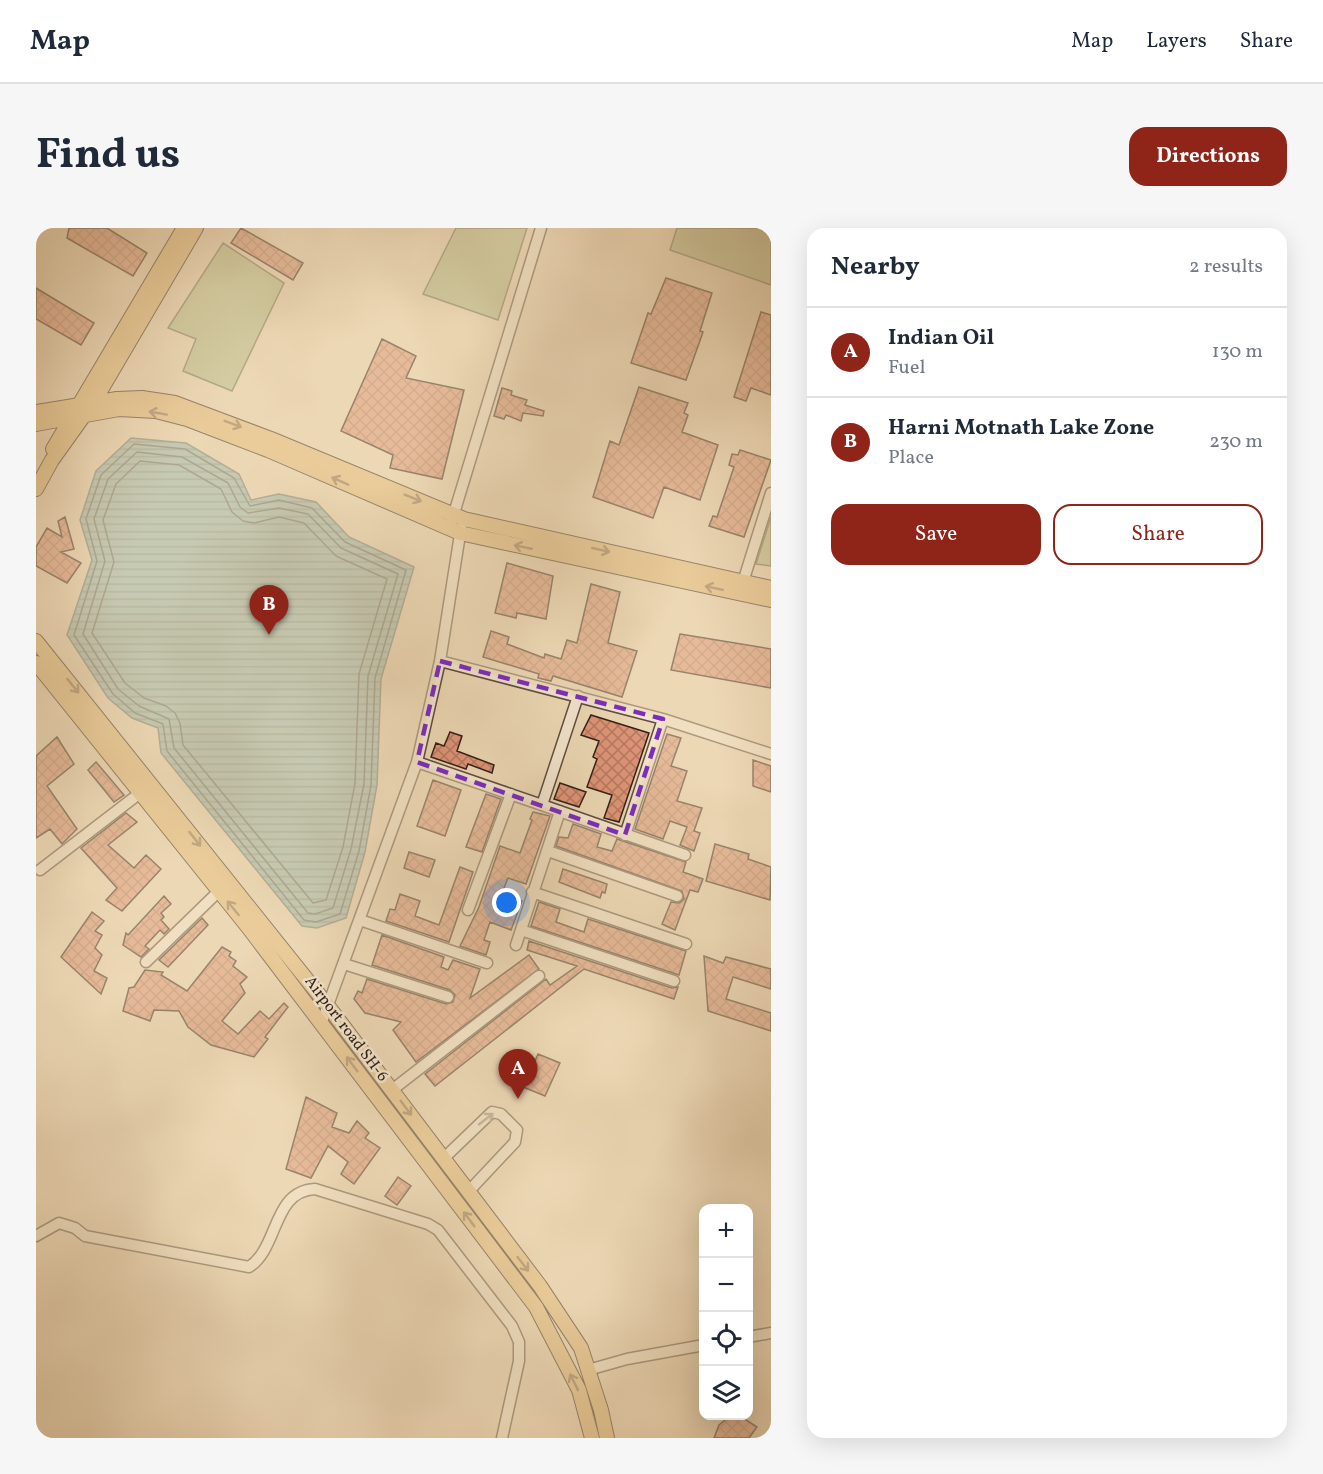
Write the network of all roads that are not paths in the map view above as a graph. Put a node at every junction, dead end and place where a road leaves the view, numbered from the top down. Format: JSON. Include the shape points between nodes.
{"nodes":[{"id":1,"x":184,"y":228,"type":"edge"},
{"id":2,"x":196,"y":228,"type":"edge"},
{"id":3,"x":541,"y":228,"type":"edge"},
{"id":4,"x":95,"y":400,"type":"junction"},
{"id":5,"x":81,"y":411,"type":"junction"},
{"id":6,"x":36,"y":412,"type":"edge"},
{"id":7,"x":69,"y":419,"type":"junction"},
{"id":8,"x":36,"y":424,"type":"edge"},
{"id":9,"x":52,"y":460,"type":"junction"},
{"id":10,"x":36,"y":489,"type":"edge"},
{"id":11,"x":771,"y":493,"type":"edge"},
{"id":12,"x":459,"y":517,"type":"junction"},
{"id":13,"x":454,"y":531,"type":"junction"},
{"id":14,"x":743,"y":582,"type":"junction"},
{"id":15,"x":771,"y":588,"type":"edge"},
{"id":16,"x":771,"y":600,"type":"edge"},
{"id":17,"x":36,"y":641,"type":"edge"},
{"id":18,"x":440,"y":661,"type":"junction"},
{"id":19,"x":39,"y":672,"type":"edge"},
{"id":20,"x":578,"y":696,"type":"junction"},
{"id":21,"x":663,"y":719,"type":"junction"},
{"id":22,"x":771,"y":754,"type":"edge"},
{"id":23,"x":417,"y":762,"type":"junction"},
{"id":24,"x":139,"y":783,"type":"junction"},
{"id":25,"x":511,"y":794,"type":"junction"},
{"id":26,"x":542,"y":805,"type":"junction"},
{"id":27,"x":560,"y":811,"type":"junction"},
{"id":28,"x":625,"y":835,"type":"junction"},
{"id":29,"x":548,"y":851,"type":"junction"},
{"id":30,"x":685,"y":855,"type":"dead end"},
{"id":31,"x":40,"y":870,"type":"dead end"},
{"id":32,"x":219,"y":891,"type":"junction"},
{"id":33,"x":532,"y":892,"type":"junction"},
{"id":34,"x":677,"y":896,"type":"dead end"},
{"id":35,"x":468,"y":910,"type":"dead end"},
{"id":36,"x":360,"y":920,"type":"junction"},
{"id":37,"x":521,"y":930,"type":"junction"},
{"id":38,"x":686,"y":944,"type":"dead end"},
{"id":39,"x":516,"y":945,"type":"dead end"},
{"id":40,"x":146,"y":962,"type":"dead end"},
{"id":41,"x":487,"y":963,"type":"dead end"},
{"id":42,"x":344,"y":964,"type":"junction"},
{"id":43,"x":539,"y":976,"type":"dead end"},
{"id":44,"x":674,"y":981,"type":"dead end"},
{"id":45,"x":448,"y":997,"type":"dead end"},
{"id":46,"x":328,"y":1006,"type":"junction"},
{"id":47,"x":321,"y":1024,"type":"junction"},
{"id":48,"x":392,"y":1090,"type":"junction"},
{"id":49,"x":443,"y":1159,"type":"junction"},
{"id":50,"x":468,"y":1192,"type":"junction"},
{"id":51,"x":36,"y":1236,"type":"edge"},
{"id":52,"x":771,"y":1333,"type":"edge"},
{"id":53,"x":753,"y":1336,"type":"edge"},
{"id":54,"x":699,"y":1346,"type":"edge"},
{"id":55,"x":588,"y":1370,"type":"junction"},
{"id":56,"x":502,"y":1438,"type":"edge"},
{"id":57,"x":592,"y":1438,"type":"edge"},
{"id":58,"x":607,"y":1438,"type":"edge"}],
"edges":[{"from":1,"to":5,"type":"main road"},
{"from":2,"to":4,"type":"main road"},
{"from":3,"to":12,"type":"street"},
{"from":4,"to":5,"type":"main road"},
{"from":4,"to":12,"type":"main road","one_way":true,"via":[[142,398],[192,408]]},
{"from":5,"to":6,"type":"main road"},
{"from":5,"to":7,"type":"main road"},
{"from":5,"to":9,"type":"main road"},
{"from":13,"to":5,"type":"main road","one_way":true,"via":[[187,419],[156,411]]},
{"from":7,"to":8,"type":"main road"},
{"from":7,"to":9,"type":"main road","via":[[53,449]]},
{"from":9,"to":10,"type":"main road"},
{"from":11,"to":14,"type":"street"},
{"from":12,"to":13,"type":"street"},
{"from":12,"to":14,"type":"main road","one_way":true},
{"from":16,"to":13,"type":"main road","one_way":true},
{"from":13,"to":18,"type":"street"},
{"from":14,"to":15,"type":"main road"},
{"from":17,"to":24,"type":"main road","one_way":true},
{"from":18,"to":20,"type":"street"},
{"from":18,"to":23,"type":"street"},
{"from":19,"to":24,"type":"main road","name":"Airport road SH-6"},
{"from":20,"to":21,"type":"street"},
{"from":20,"to":26,"type":"street"},
{"from":21,"to":22,"type":"street"},
{"from":21,"to":28,"type":"street"},
{"from":23,"to":25,"type":"street"},
{"from":23,"to":36,"type":"street"},
{"from":24,"to":31,"type":"street"},
{"from":24,"to":32,"type":"main road","name":"Airport road SH-6"},
{"from":24,"to":46,"type":"main road","one_way":true},
{"from":25,"to":26,"type":"street"},
{"from":25,"to":35,"type":"street"},
{"from":26,"to":27,"type":"street"},
{"from":27,"to":28,"type":"street"},
{"from":27,"to":29,"type":"street"},
{"from":28,"to":30,"type":"street"},
{"from":29,"to":33,"type":"street"},
{"from":29,"to":34,"type":"street"},
{"from":32,"to":40,"type":"street"},
{"from":47,"to":32,"type":"main road","name":"Airport road SH-6","one_way":true},
{"from":33,"to":37,"type":"street"},
{"from":33,"to":38,"type":"street"},
{"from":36,"to":41,"type":"street"},
{"from":36,"to":42,"type":"street"},
{"from":37,"to":39,"type":"street"},
{"from":37,"to":44,"type":"street"},
{"from":42,"to":45,"type":"street"},
{"from":42,"to":46,"type":"street"},
{"from":43,"to":48,"type":"street"},
{"from":46,"to":47,"type":"street"},
{"from":46,"to":48,"type":"main road"},
{"from":57,"to":47,"type":"main road","name":"Airport road SH-6","one_way":true,"via":[[579,1390],[536,1307]]},
{"from":48,"to":49,"type":"main road","one_way":true},
{"from":49,"to":50,"type":"main road"},
{"from":49,"to":50,"type":"street","one_way":true,"via":[[492,1112],[501,1114],[517,1130],[515,1142]]},
{"from":50,"to":55,"type":"main road","one_way":true,"via":[[540,1286],[581,1348]]},
{"from":51,"to":56,"type":"street","via":[[59,1223],[75,1227],[85,1236],[249,1267],[260,1258],[285,1206],[300,1192],[315,1189],[428,1224],[446,1237],[512,1326],[519,1342],[519,1361]]},
{"from":52,"to":53,"type":"street"},
{"from":54,"to":55,"type":"street"},
{"from":55,"to":58,"type":"main road"}]}
